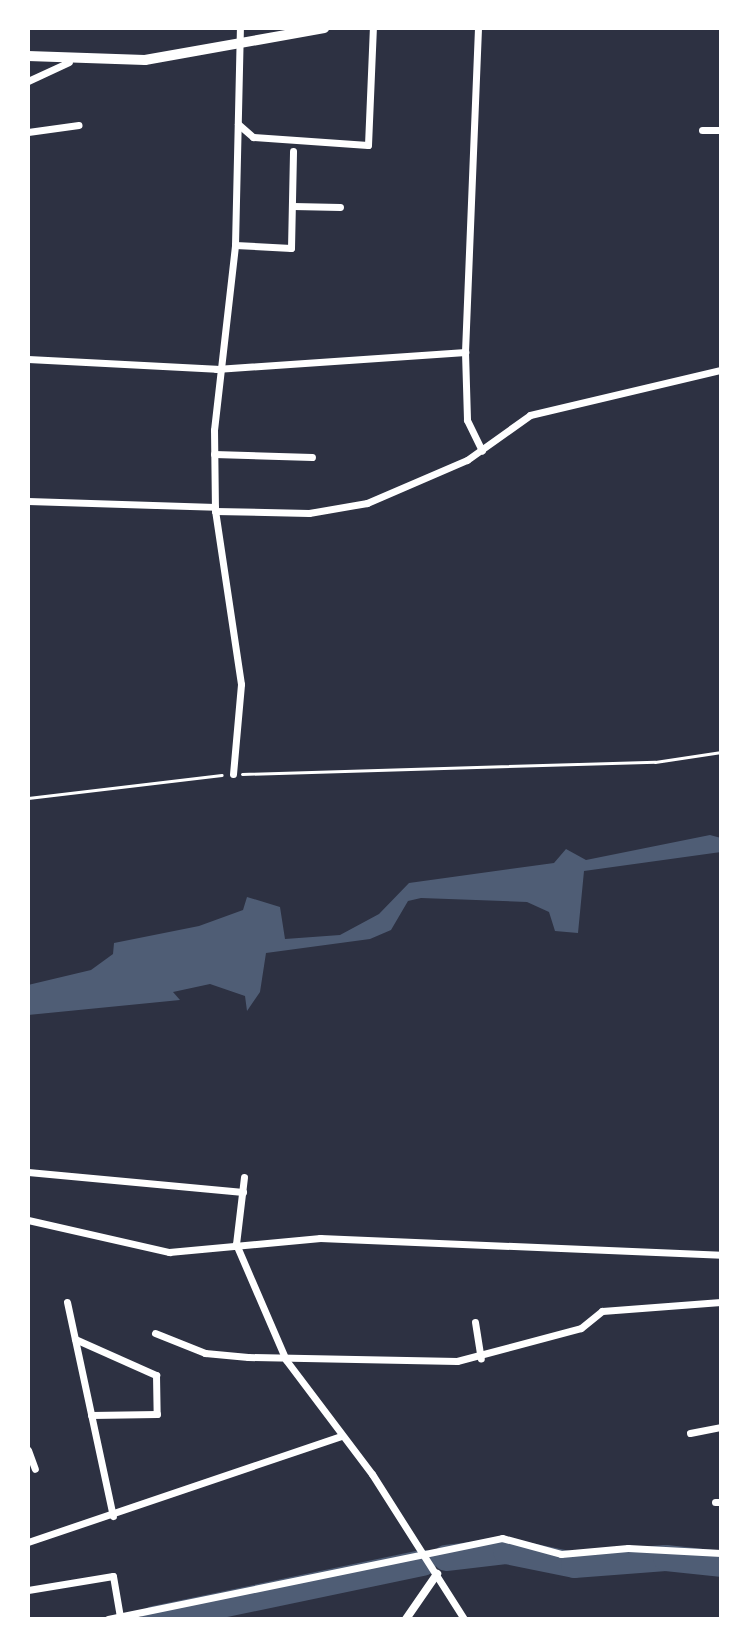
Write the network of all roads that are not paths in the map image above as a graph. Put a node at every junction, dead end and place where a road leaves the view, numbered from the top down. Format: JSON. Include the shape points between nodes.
{"nodes":[{"id":1,"x":240,"y":28,"type":"edge"},
{"id":2,"x":324,"y":28,"type":"edge"},
{"id":3,"x":373,"y":28,"type":"edge"},
{"id":4,"x":478,"y":28,"type":"edge"},
{"id":5,"x":240,"y":44,"type":"junction"},
{"id":6,"x":28,"y":56,"type":"edge"},
{"id":7,"x":69,"y":62,"type":"junction"},
{"id":8,"x":28,"y":81,"type":"edge"},
{"id":9,"x":238,"y":124,"type":"junction"},
{"id":10,"x":79,"y":125,"type":"dead end"},
{"id":11,"x":702,"y":130,"type":"dead end"},
{"id":12,"x":721,"y":130,"type":"edge"},
{"id":13,"x":28,"y":132,"type":"edge"},
{"id":14,"x":293,"y":151,"type":"dead end"},
{"id":15,"x":293,"y":206,"type":"junction"},
{"id":16,"x":340,"y":207,"type":"dead end"},
{"id":17,"x":235,"y":245,"type":"junction"},
{"id":18,"x":465,"y":352,"type":"junction"},
{"id":19,"x":28,"y":359,"type":"edge"},
{"id":20,"x":216,"y":369,"type":"junction"},
{"id":21,"x":721,"y":370,"type":"edge"},
{"id":22,"x":482,"y":451,"type":"junction"},
{"id":23,"x":214,"y":454,"type":"junction"},
{"id":24,"x":312,"y":457,"type":"dead end"},
{"id":25,"x":28,"y":501,"type":"edge"},
{"id":26,"x":215,"y":509,"type":"junction"},
{"id":27,"x":233,"y":774,"type":"road end"},
{"id":28,"x":28,"y":1172,"type":"edge"},
{"id":29,"x":244,"y":1177,"type":"dead end"},
{"id":30,"x":243,"y":1192,"type":"junction"},
{"id":31,"x":28,"y":1220,"type":"edge"},
{"id":32,"x":236,"y":1244,"type":"junction"},
{"id":33,"x":721,"y":1255,"type":"edge"},
{"id":34,"x":67,"y":1302,"type":"dead end"},
{"id":35,"x":721,"y":1302,"type":"edge"},
{"id":36,"x":475,"y":1322,"type":"dead end"},
{"id":37,"x":155,"y":1333,"type":"dead end"},
{"id":38,"x":75,"y":1339,"type":"junction"},
{"id":39,"x":481,"y":1359,"type":"junction"},
{"id":40,"x":286,"y":1360,"type":"junction"},
{"id":41,"x":91,"y":1415,"type":"junction"},
{"id":42,"x":721,"y":1427,"type":"edge"},
{"id":43,"x":690,"y":1433,"type":"dead end"},
{"id":44,"x":342,"y":1436,"type":"junction"},
{"id":45,"x":28,"y":1450,"type":"edge"},
{"id":46,"x":35,"y":1469,"type":"dead end"},
{"id":47,"x":113,"y":1516,"type":"junction"},
{"id":48,"x":28,"y":1542,"type":"edge"},
{"id":49,"x":721,"y":1553,"type":"edge"},
{"id":50,"x":427,"y":1554,"type":"junction"},
{"id":51,"x":437,"y":1574,"type":"junction"},
{"id":52,"x":28,"y":1590,"type":"edge"},
{"id":53,"x":120,"y":1617,"type":"junction"},
{"id":54,"x":108,"y":1619,"type":"edge"},
{"id":55,"x":406,"y":1619,"type":"edge"},
{"id":56,"x":464,"y":1619,"type":"edge"}],
"edges":[{"from":1,"to":5,"type":"street"},
{"from":2,"to":5,"type":"main road"},
{"from":3,"to":9,"type":"street","via":[[368,145],[253,137]]},
{"from":4,"to":18,"type":"street"},
{"from":5,"to":7,"type":"main road","via":[[145,60]]},
{"from":5,"to":9,"type":"street"},
{"from":6,"to":7,"type":"main road"},
{"from":7,"to":8,"type":"street"},
{"from":9,"to":17,"type":"street"},
{"from":10,"to":13,"type":"street"},
{"from":11,"to":12,"type":"street"},
{"from":14,"to":15,"type":"street"},
{"from":15,"to":16,"type":"street"},
{"from":15,"to":17,"type":"street","via":[[291,248]]},
{"from":17,"to":20,"type":"street"},
{"from":18,"to":20,"type":"street"},
{"from":18,"to":22,"type":"street","via":[[467,420]]},
{"from":19,"to":20,"type":"street"},
{"from":20,"to":23,"type":"street"},
{"from":21,"to":22,"type":"street","via":[[551,407]]},
{"from":22,"to":26,"type":"street","via":[[367,503],[309,513]]},
{"from":23,"to":24,"type":"street"},
{"from":23,"to":26,"type":"street"},
{"from":25,"to":26,"type":"street"},
{"from":26,"to":27,"type":"street","via":[[238,645]]},
{"from":28,"to":30,"type":"street"},
{"from":29,"to":30,"type":"street"},
{"from":30,"to":32,"type":"street"},
{"from":31,"to":32,"type":"street","via":[[169,1252]]},
{"from":32,"to":33,"type":"street","via":[[320,1238]]},
{"from":32,"to":40,"type":"street"},
{"from":34,"to":38,"type":"street"},
{"from":35,"to":39,"type":"street","via":[[602,1311],[581,1328]]},
{"from":36,"to":39,"type":"street"},
{"from":37,"to":40,"type":"street","via":[[205,1353]]},
{"from":38,"to":41,"type":"street"},
{"from":38,"to":41,"type":"street","via":[[156,1375],[157,1414]]},
{"from":39,"to":40,"type":"street"},
{"from":40,"to":44,"type":"street"},
{"from":41,"to":47,"type":"street"},
{"from":42,"to":43,"type":"street"},
{"from":44,"to":47,"type":"street"},
{"from":44,"to":50,"type":"street"},
{"from":45,"to":46,"type":"street"},
{"from":47,"to":48,"type":"street"},
{"from":49,"to":50,"type":"street","via":[[628,1548],[561,1554],[502,1538]]},
{"from":50,"to":51,"type":"street"},
{"from":50,"to":53,"type":"street"},
{"from":51,"to":55,"type":"street"},
{"from":51,"to":56,"type":"street"},
{"from":52,"to":53,"type":"street","via":[[113,1576]]},
{"from":53,"to":54,"type":"street"}]}
